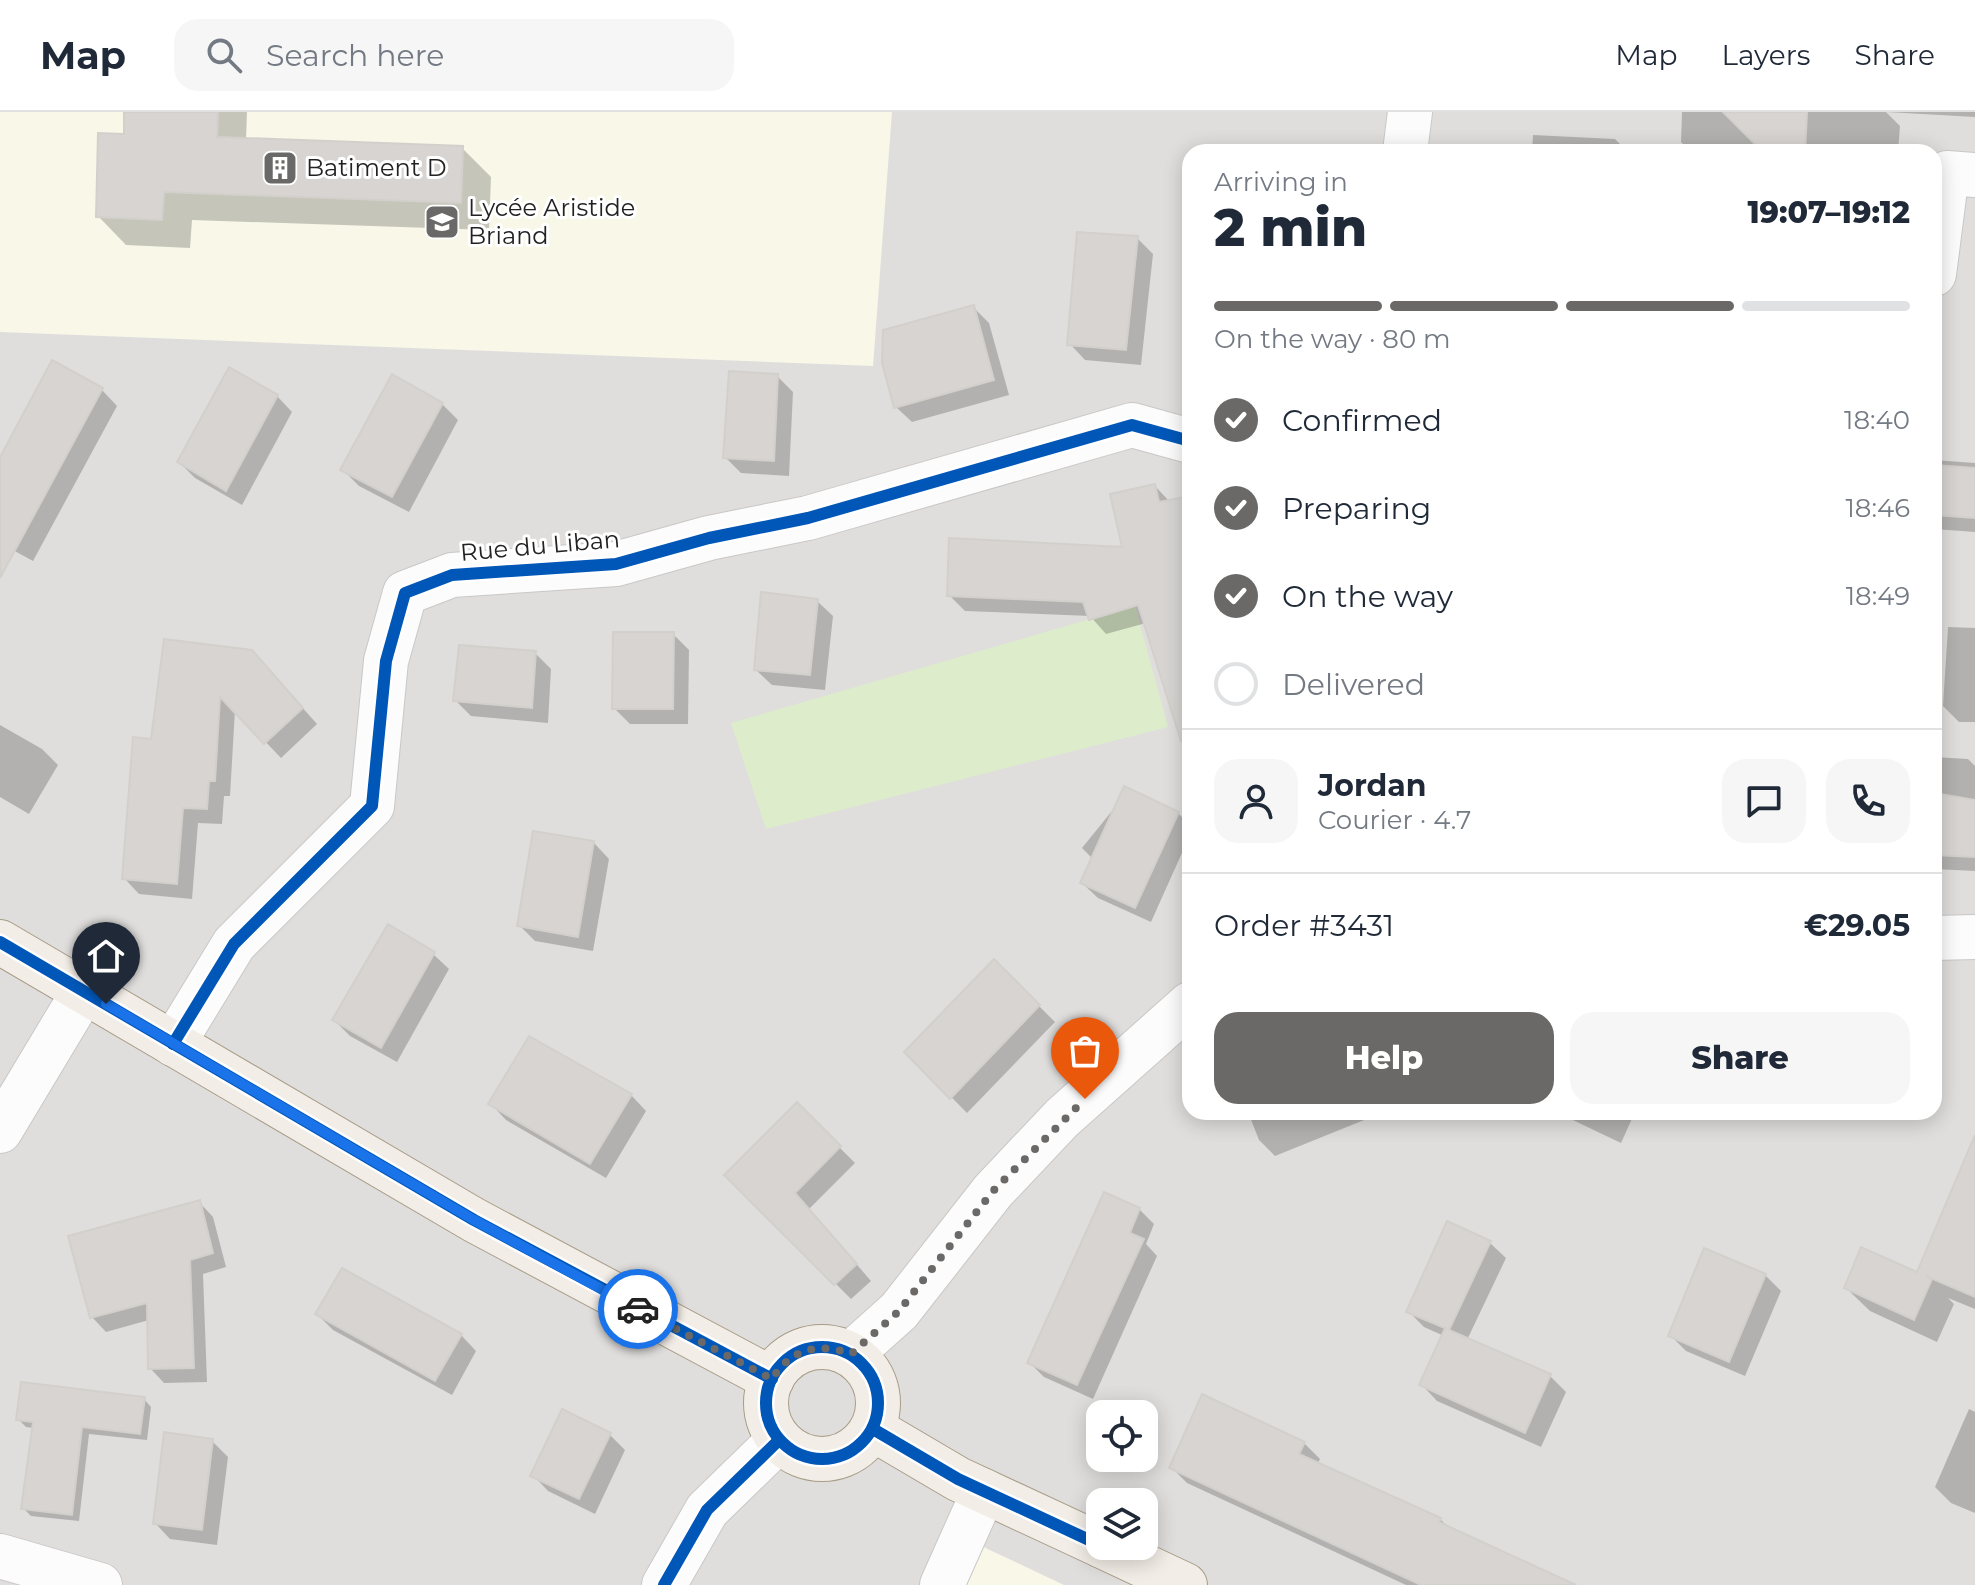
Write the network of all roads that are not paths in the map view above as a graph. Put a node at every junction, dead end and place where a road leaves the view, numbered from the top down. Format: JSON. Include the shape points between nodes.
{"nodes":[{"id":1,"x":1410,"y":112,"type":"edge"},
{"id":2,"x":1406,"y":144,"type":"edge"},
{"id":3,"x":1975,"y":175,"type":"edge"},
{"id":4,"x":1942,"y":212,"type":"edge"},
{"id":5,"x":1182,"y":439,"type":"edge"},
{"id":6,"x":1975,"y":937,"type":"edge"},
{"id":7,"x":1942,"y":938,"type":"edge"},
{"id":8,"x":0,"y":942,"type":"edge"},
{"id":9,"x":84,"y":991,"type":"junction"},
{"id":10,"x":1182,"y":1012,"type":"edge"},
{"id":11,"x":173,"y":1044,"type":"junction"},
{"id":12,"x":0,"y":1131,"type":"edge"},
{"id":13,"x":851,"y":1354,"type":"junction"},
{"id":14,"x":772,"y":1379,"type":"junction"},
{"id":15,"x":873,"y":1429,"type":"junction"},
{"id":16,"x":779,"y":1440,"type":"junction"},
{"id":17,"x":984,"y":1491,"type":"junction"},
{"id":18,"x":1086,"y":1539,"type":"edge"},
{"id":19,"x":0,"y":1556,"type":"edge"},
{"id":20,"x":1131,"y":1560,"type":"edge"},
{"id":21,"x":100,"y":1585,"type":"edge"},
{"id":22,"x":664,"y":1585,"type":"edge"},
{"id":23,"x":942,"y":1585,"type":"edge"},
{"id":24,"x":1185,"y":1585,"type":"edge"}],
"edges":[{"from":1,"to":2,"type":"street"},
{"from":3,"to":4,"type":"street","via":[[1947,173]]},
{"from":5,"to":11,"type":"street","name":"Rue du Liban","via":[[1132,425],[808,518],[616,564],[452,575],[405,593],[386,661],[372,806],[234,944]]},
{"from":6,"to":7,"type":"street"},
{"from":8,"to":9,"type":"main road"},
{"from":9,"to":11,"type":"main road"},
{"from":9,"to":12,"type":"street"},
{"from":10,"to":13,"type":"street","via":[[1062,1118],[993,1191],[899,1311]]},
{"from":11,"to":14,"type":"main road","via":[[474,1220]]},
{"from":13,"to":14,"type":"main road","via":[[815,1347],[782,1363]]},
{"from":13,"to":15,"type":"main road","via":[[865,1365],[879,1396]]},
{"from":14,"to":16,"type":"main road","via":[[766,1411]]},
{"from":15,"to":16,"type":"main road","via":[[846,1455],[829,1460],[801,1455]]},
{"from":15,"to":17,"type":"main road"},
{"from":16,"to":22,"type":"street","via":[[707,1510]]},
{"from":17,"to":18,"type":"main road"},
{"from":17,"to":23,"type":"street"},
{"from":19,"to":21,"type":"street"},
{"from":20,"to":24,"type":"main road"}]}
